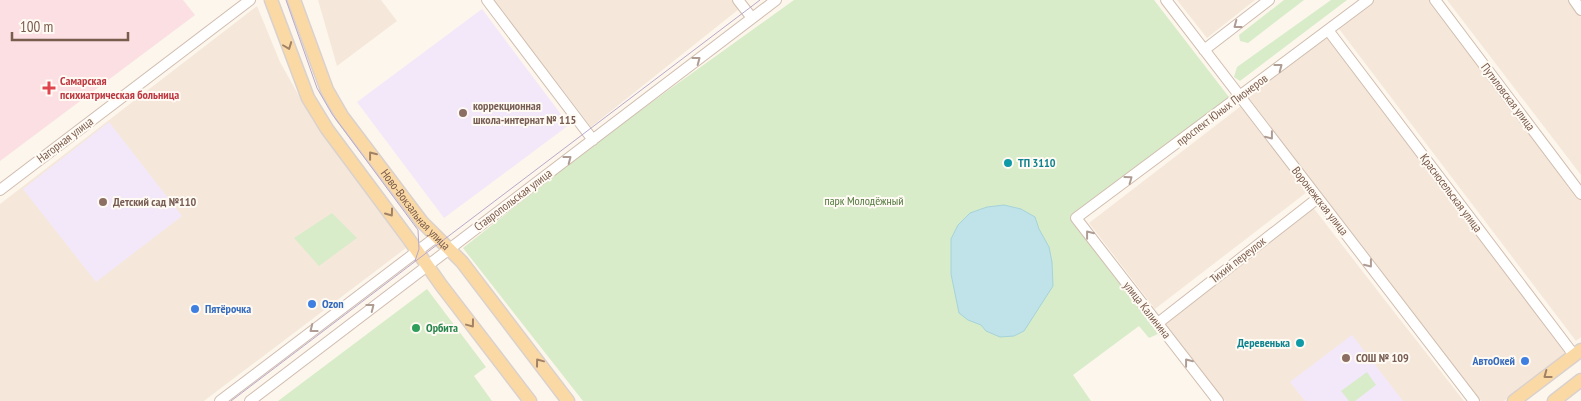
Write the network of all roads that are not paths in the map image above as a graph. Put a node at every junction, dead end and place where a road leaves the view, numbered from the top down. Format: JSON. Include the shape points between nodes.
{"nodes":[{"id":1,"x":250,"y":0,"type":"edge"},
{"id":2,"x":271,"y":0,"type":"edge"},
{"id":3,"x":294,"y":0,"type":"edge"},
{"id":4,"x":487,"y":0,"type":"edge"},
{"id":5,"x":738,"y":0,"type":"edge"},
{"id":6,"x":776,"y":0,"type":"edge"},
{"id":7,"x":1166,"y":0,"type":"edge"},
{"id":8,"x":1269,"y":0,"type":"edge"},
{"id":9,"x":1368,"y":0,"type":"edge"},
{"id":10,"x":1435,"y":0,"type":"edge"},
{"id":11,"x":1574,"y":0,"type":"edge"},
{"id":12,"x":1581,"y":10,"type":"edge"},
{"id":13,"x":752,"y":18,"type":"junction"},
{"id":14,"x":1328,"y":30,"type":"junction"},
{"id":15,"x":1204,"y":50,"type":"junction"},
{"id":16,"x":1240,"y":97,"type":"junction"},
{"id":17,"x":593,"y":140,"type":"junction"},
{"id":18,"x":0,"y":190,"type":"edge"},
{"id":19,"x":1581,"y":194,"type":"edge"},
{"id":20,"x":1318,"y":198,"type":"junction"},
{"id":21,"x":1076,"y":218,"type":"joint"},
{"id":22,"x":436,"y":237,"type":"junction"},
{"id":23,"x":449,"y":248,"type":"junction"},
{"id":24,"x":417,"y":251,"type":"junction"},
{"id":25,"x":427,"y":265,"type":"junction"},
{"id":26,"x":1158,"y":323,"type":"junction"},
{"id":27,"x":1577,"y":352,"type":"edge"},
{"id":28,"x":1581,"y":380,"type":"edge"},
{"id":29,"x":220,"y":401,"type":"edge"},
{"id":30,"x":250,"y":401,"type":"edge"},
{"id":31,"x":530,"y":401,"type":"edge"},
{"id":32,"x":568,"y":401,"type":"edge"},
{"id":33,"x":1218,"y":401,"type":"edge"},
{"id":34,"x":1474,"y":401,"type":"edge"},
{"id":35,"x":1514,"y":401,"type":"edge"},
{"id":36,"x":1554,"y":401,"type":"edge"}],
"edges":[{"from":1,"to":18,"type":"street","name":"Нагорная улица"},
{"from":2,"to":24,"type":"main road","name":"Ново-Вокзальная улица","one_way":true,"via":[[308,98],[327,129]]},
{"from":22,"to":3,"type":"main road","name":"Ново-Вокзальная улица","one_way":true,"via":[[342,116],[327,90]]},
{"from":4,"to":17,"type":"street"},
{"from":5,"to":13,"type":"street"},
{"from":6,"to":13,"type":"street","name":"Ставропольская улица"},
{"from":7,"to":15,"type":"street","name":"Воронежская улица"},
{"from":8,"to":15,"type":"street","one_way":true},
{"from":9,"to":14,"type":"street","name":"проспект Юных Пионеров"},
{"from":10,"to":19,"type":"street","name":"Путиловская улица"},
{"from":11,"to":12,"type":"street"},
{"from":17,"to":13,"type":"street","name":"Ставропольская улица","one_way":true},
{"from":16,"to":14,"type":"street","name":"проспект Юных Пионеров","one_way":true},
{"from":14,"to":27,"type":"street","name":"Красносельская улица"},
{"from":15,"to":16,"type":"street","name":"Воронежская улица"},
{"from":16,"to":20,"type":"street","name":"Воронежская улица","one_way":true},
{"from":21,"to":16,"type":"street","name":"проспект Юных Пионеров","one_way":true},
{"from":23,"to":17,"type":"street","name":"Ставропольская улица","one_way":true},
{"from":20,"to":26,"type":"street","name":"Тихий переулок"},
{"from":20,"to":34,"type":"street","name":"Воронежская улица","one_way":true},
{"from":26,"to":21,"type":"street","name":"улица Калинина","one_way":true},
{"from":22,"to":23,"type":"main road","name":"Ново-Вокзальная улица"},
{"from":22,"to":24,"type":"street"},
{"from":23,"to":25,"type":"street","name":"Ставропольская улица"},
{"from":32,"to":23,"type":"main road","name":"Ново-Вокзальная улица","one_way":true},
{"from":24,"to":25,"type":"main road","name":"Ново-Вокзальная улица"},
{"from":24,"to":29,"type":"street","one_way":true},
{"from":30,"to":25,"type":"street","name":"Ставропольская улица","one_way":true},
{"from":25,"to":31,"type":"main road","name":"Ново-Вокзальная улица","one_way":true},
{"from":33,"to":26,"type":"street","name":"улица Калинина","one_way":true},
{"from":27,"to":35,"type":"main road","one_way":true},
{"from":28,"to":36,"type":"main road"}]}
